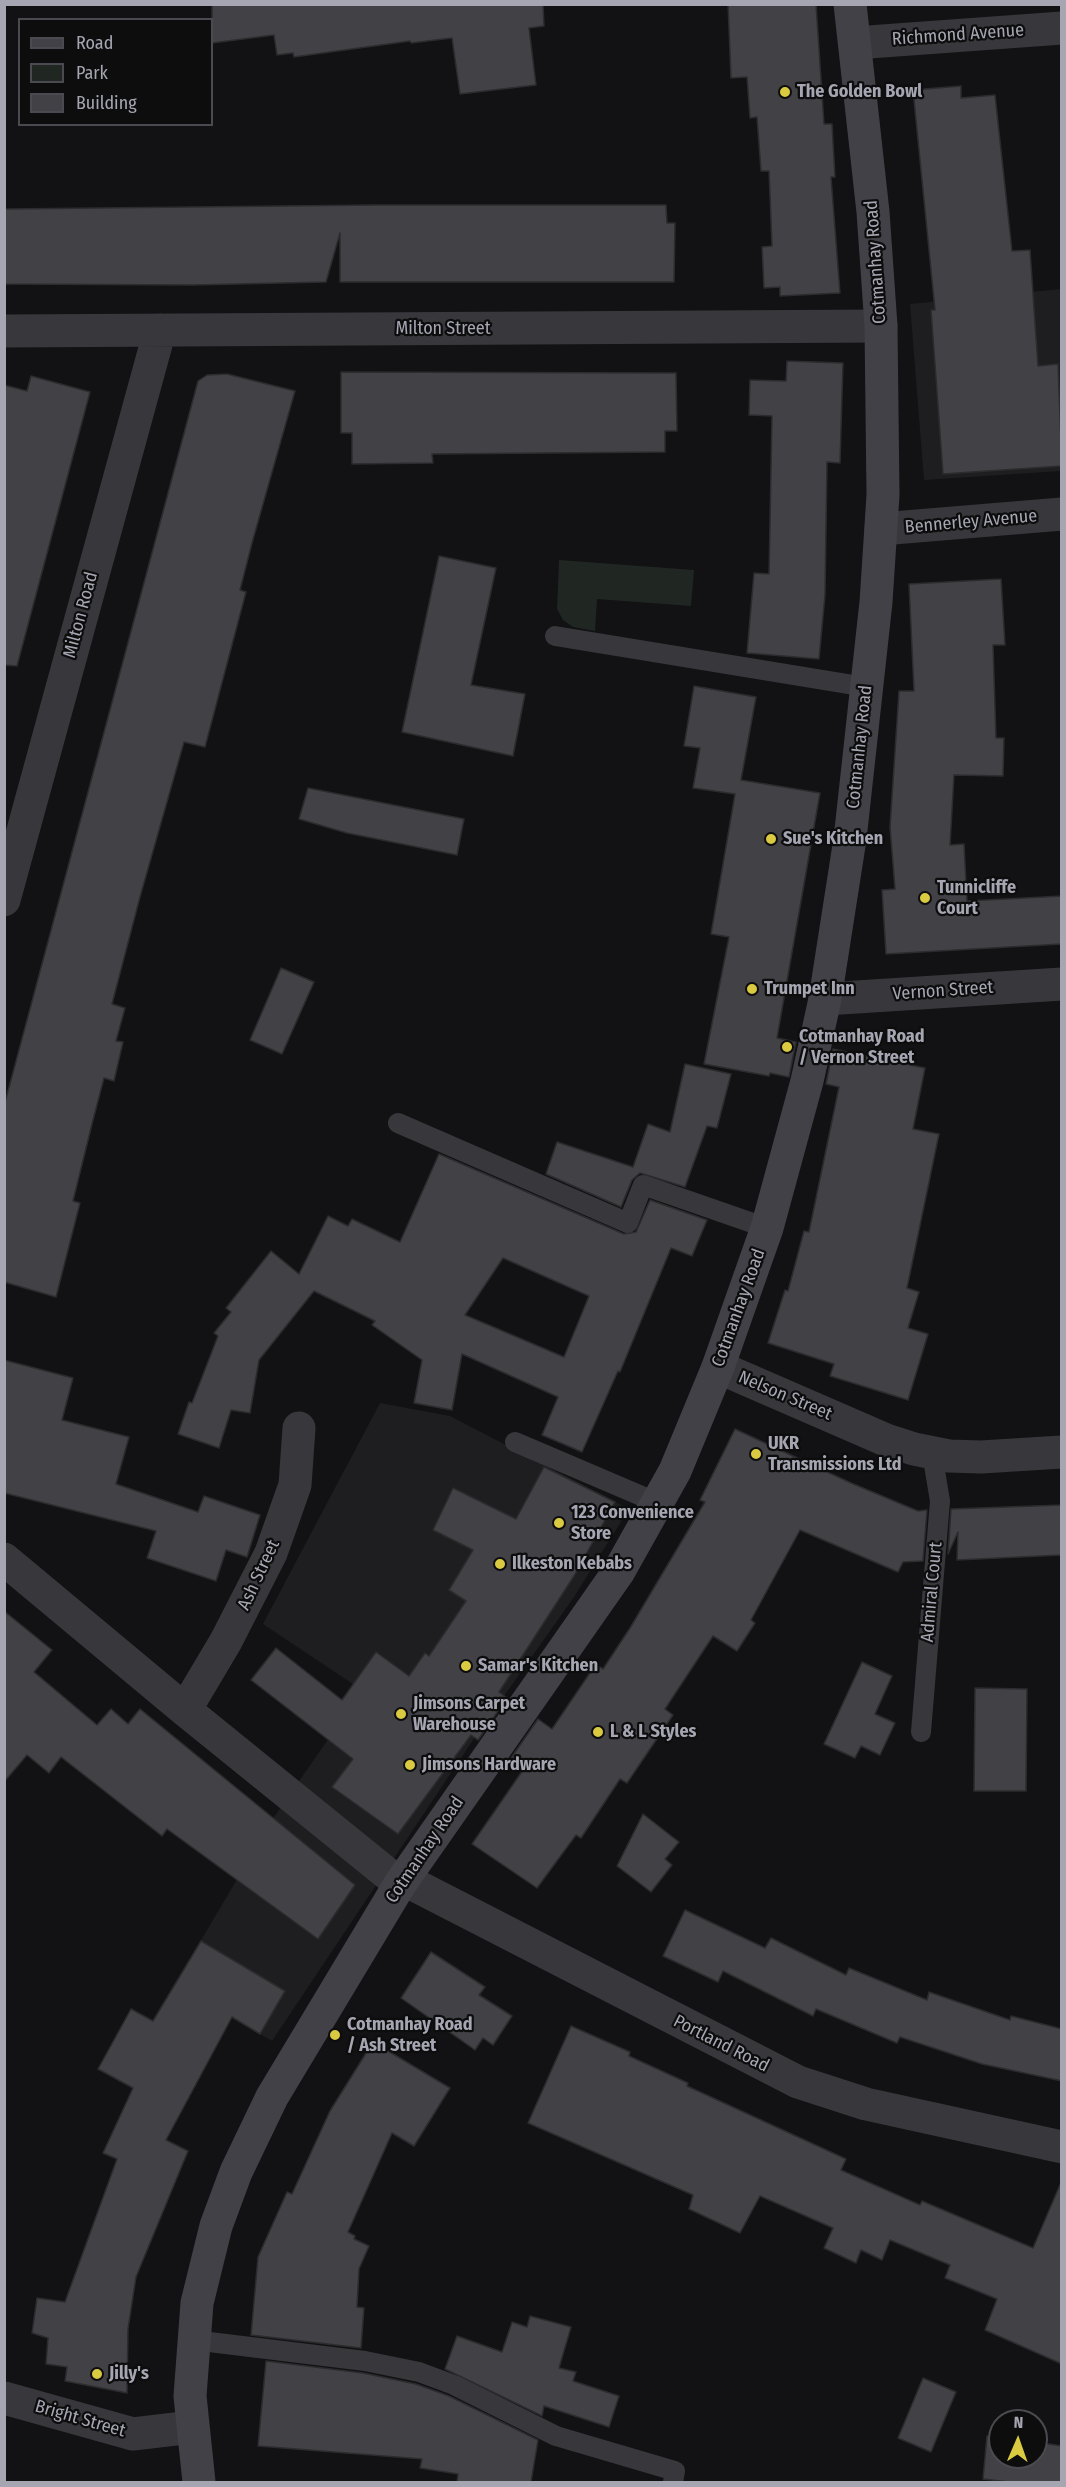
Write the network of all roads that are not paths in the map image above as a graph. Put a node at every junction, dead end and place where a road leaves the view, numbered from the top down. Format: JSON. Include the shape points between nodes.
{"nodes":[{"id":1,"x":850,"y":4,"type":"edge"},
{"id":2,"x":1062,"y":28,"type":"edge"},
{"id":3,"x":855,"y":42,"type":"junction"},
{"id":4,"x":881,"y":326,"type":"junction"},
{"id":5,"x":160,"y":330,"type":"junction"},
{"id":6,"x":4,"y":331,"type":"edge"},
{"id":7,"x":1062,"y":514,"type":"edge"},
{"id":8,"x":881,"y":529,"type":"junction"},
{"id":9,"x":555,"y":636,"type":"dead end"},
{"id":10,"x":866,"y":687,"type":"junction"},
{"id":11,"x":4,"y":900,"type":"edge"},
{"id":12,"x":1062,"y":984,"type":"edge"},
{"id":13,"x":825,"y":999,"type":"junction"},
{"id":14,"x":398,"y":1123,"type":"dead end"},
{"id":15,"x":767,"y":1228,"type":"junction"},
{"id":16,"x":718,"y":1367,"type":"junction"},
{"id":17,"x":299,"y":1428,"type":"dead end"},
{"id":18,"x":515,"y":1442,"type":"dead end"},
{"id":19,"x":1062,"y":1452,"type":"edge"},
{"id":20,"x":932,"y":1453,"type":"junction"},
{"id":21,"x":658,"y":1503,"type":"junction"},
{"id":22,"x":4,"y":1559,"type":"edge"},
{"id":23,"x":185,"y":1710,"type":"junction"},
{"id":24,"x":921,"y":1732,"type":"dead end"},
{"id":25,"x":402,"y":1882,"type":"junction"},
{"id":26,"x":1062,"y":2147,"type":"edge"},
{"id":27,"x":193,"y":2340,"type":"junction"},
{"id":28,"x":4,"y":2397,"type":"edge"},
{"id":29,"x":192,"y":2427,"type":"junction"},
{"id":30,"x":199,"y":2482,"type":"edge"},
{"id":31,"x":673,"y":2482,"type":"edge"}],
"edges":[{"from":1,"to":3,"type":"street","name":"Cotmanhay Road"},
{"from":2,"to":3,"type":"street","name":"Richmond Avenue"},
{"from":3,"to":4,"type":"street","name":"Cotmanhay Road"},
{"from":4,"to":5,"type":"street","name":"Milton Street"},
{"from":4,"to":8,"type":"street","name":"Cotmanhay Road"},
{"from":5,"to":6,"type":"street","name":"Milton Street"},
{"from":5,"to":11,"type":"street","name":"Milton Road"},
{"from":7,"to":8,"type":"street","name":"Bennerley Avenue"},
{"from":8,"to":10,"type":"street","name":"Cotmanhay Road"},
{"from":9,"to":10,"type":"lane"},
{"from":10,"to":13,"type":"street","name":"Cotmanhay Road","via":[[850,839]]},
{"from":12,"to":13,"type":"street","name":"Vernon Street"},
{"from":13,"to":15,"type":"street","name":"Cotmanhay Road"},
{"from":14,"to":15,"type":"lane","via":[[628,1223],[643,1185]]},
{"from":15,"to":16,"type":"street","name":"Cotmanhay Road"},
{"from":16,"to":20,"type":"street","name":"Nelson Street","via":[[886,1440]]},
{"from":16,"to":21,"type":"street","name":"Cotmanhay Road"},
{"from":17,"to":23,"type":"street","name":"Ash Street","via":[[295,1485],[271,1553]]},
{"from":18,"to":21,"type":"lane"},
{"from":19,"to":20,"type":"street","name":"Nelson Street","via":[[981,1457]]},
{"from":20,"to":24,"type":"lane","name":"Admiral Court","via":[[940,1501]]},
{"from":21,"to":25,"type":"street","name":"Cotmanhay Road","via":[[588,1618]]},
{"from":22,"to":23,"type":"street"},
{"from":23,"to":25,"type":"street"},
{"from":25,"to":26,"type":"street","name":"Portland Road","via":[[798,2082],[866,2104]]},
{"from":25,"to":27,"type":"street","name":"Cotmanhay Road","via":[[276,2090],[248,2145],[210,2246]]},
{"from":27,"to":29,"type":"street","name":"Cotmanhay Road"},
{"from":27,"to":31,"type":"lane","via":[[365,2361],[419,2373],[454,2385],[556,2436],[675,2471]]},
{"from":28,"to":29,"type":"street","name":"Bright Street","via":[[133,2434]]},
{"from":29,"to":30,"type":"street","name":"Cotmanhay Road"}]}
